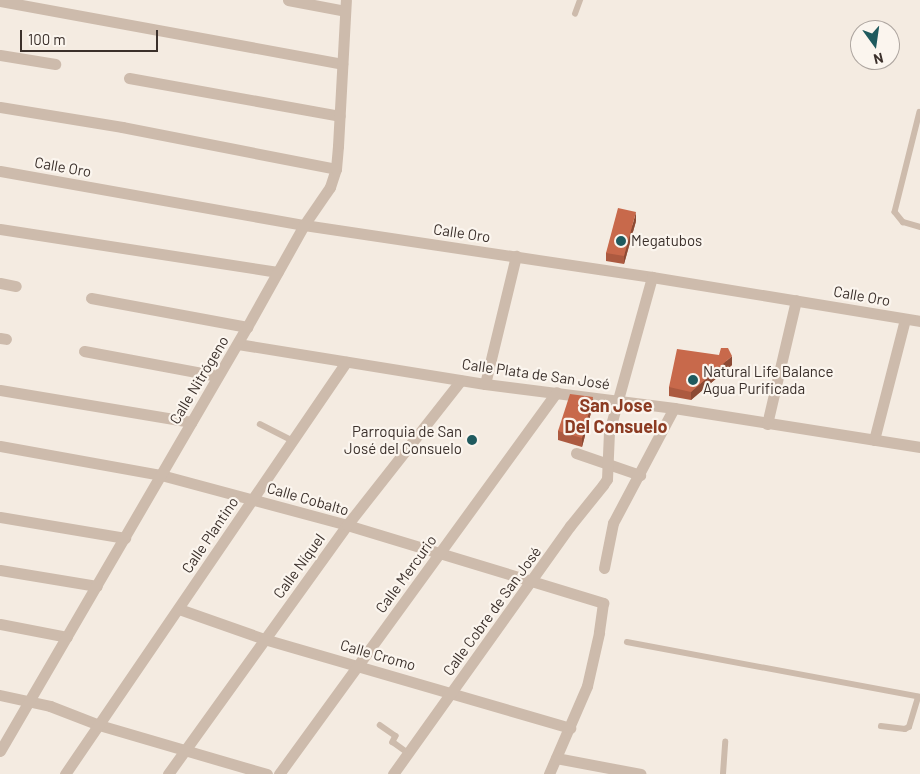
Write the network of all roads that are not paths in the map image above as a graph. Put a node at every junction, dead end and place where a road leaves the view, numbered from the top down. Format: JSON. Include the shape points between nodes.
{"nodes":[{"id":1,"x":288,"y":0,"type":"edge"},
{"id":2,"x":580,"y":0,"type":"edge"},
{"id":3,"x":0,"y":1,"type":"edge"},
{"id":4,"x":346,"y":5,"type":"edge"},
{"id":5,"x":576,"y":14,"type":"dead end"},
{"id":6,"x":0,"y":54,"type":"edge"},
{"id":7,"x":55,"y":64,"type":"dead end"},
{"id":8,"x":342,"y":64,"type":"junction"},
{"id":9,"x":129,"y":78,"type":"dead end"},
{"id":10,"x":0,"y":107,"type":"edge"},
{"id":11,"x":920,"y":112,"type":"edge"},
{"id":12,"x":340,"y":116,"type":"junction"},
{"id":13,"x":336,"y":169,"type":"junction"},
{"id":14,"x":0,"y":171,"type":"edge"},
{"id":15,"x":304,"y":226,"type":"junction"},
{"id":16,"x":920,"y":227,"type":"edge"},
{"id":17,"x":0,"y":229,"type":"edge"},
{"id":18,"x":516,"y":256,"type":"junction"},
{"id":19,"x":278,"y":272,"type":"junction"},
{"id":20,"x":652,"y":277,"type":"junction"},
{"id":21,"x":0,"y":283,"type":"edge"},
{"id":22,"x":16,"y":286,"type":"dead end"},
{"id":23,"x":91,"y":298,"type":"dead end"},
{"id":24,"x":796,"y":300,"type":"junction"},
{"id":25,"x":905,"y":319,"type":"junction"},
{"id":26,"x":920,"y":321,"type":"edge"},
{"id":27,"x":248,"y":327,"type":"junction"},
{"id":28,"x":238,"y":344,"type":"junction"},
{"id":29,"x":84,"y":351,"type":"dead end"},
{"id":30,"x":346,"y":362,"type":"junction"},
{"id":31,"x":218,"y":376,"type":"junction"},
{"id":32,"x":462,"y":380,"type":"junction"},
{"id":33,"x":484,"y":384,"type":"junction"},
{"id":34,"x":0,"y":390,"type":"edge"},
{"id":35,"x":557,"y":392,"type":"junction"},
{"id":36,"x":617,"y":400,"type":"junction"},
{"id":37,"x":674,"y":408,"type":"junction"},
{"id":38,"x":191,"y":422,"type":"junction"},
{"id":39,"x":260,"y":424,"type":"dead end"},
{"id":40,"x":767,"y":424,"type":"junction"},
{"id":41,"x":874,"y":440,"type":"junction"},
{"id":42,"x":293,"y":441,"type":"junction"},
{"id":43,"x":0,"y":446,"type":"edge"},
{"id":44,"x":920,"y":447,"type":"edge"},
{"id":45,"x":576,"y":453,"type":"dead end"},
{"id":46,"x":607,"y":464,"type":"junction"},
{"id":47,"x":161,"y":474,"type":"junction"},
{"id":48,"x":640,"y":475,"type":"junction"},
{"id":49,"x":253,"y":499,"type":"junction"},
{"id":50,"x":0,"y":517,"type":"edge"},
{"id":51,"x":347,"y":526,"type":"junction"},
{"id":52,"x":125,"y":538,"type":"junction"},
{"id":53,"x":439,"y":554,"type":"junction"},
{"id":54,"x":604,"y":568,"type":"dead end"},
{"id":55,"x":0,"y":570,"type":"edge"},
{"id":56,"x":533,"y":581,"type":"junction"},
{"id":57,"x":97,"y":586,"type":"junction"},
{"id":58,"x":179,"y":609,"type":"junction"},
{"id":59,"x":0,"y":624,"type":"edge"},
{"id":60,"x":66,"y":637,"type":"junction"},
{"id":61,"x":264,"y":639,"type":"junction"},
{"id":62,"x":627,"y":642,"type":"dead end"},
{"id":63,"x":358,"y":665,"type":"junction"},
{"id":64,"x":452,"y":693,"type":"junction"},
{"id":65,"x":0,"y":695,"type":"edge"},
{"id":66,"x":919,"y":697,"type":"edge"},
{"id":67,"x":30,"y":701,"type":"junction"},
{"id":68,"x":99,"y":725,"type":"junction"},
{"id":69,"x":380,"y":725,"type":"dead end"},
{"id":70,"x":881,"y":726,"type":"dead end"},
{"id":71,"x":570,"y":728,"type":"junction"},
{"id":72,"x":725,"y":742,"type":"dead end"},
{"id":73,"x":185,"y":750,"type":"junction"},
{"id":74,"x":0,"y":751,"type":"edge"},
{"id":75,"x":408,"y":753,"type":"junction"},
{"id":76,"x":556,"y":758,"type":"junction"},
{"id":77,"x":64,"y":774,"type":"edge"},
{"id":78,"x":168,"y":774,"type":"edge"},
{"id":79,"x":267,"y":774,"type":"edge"},
{"id":80,"x":279,"y":774,"type":"edge"},
{"id":81,"x":393,"y":774,"type":"edge"},
{"id":82,"x":549,"y":774,"type":"edge"},
{"id":83,"x":641,"y":774,"type":"edge"},
{"id":84,"x":723,"y":774,"type":"edge"}],
"edges":[{"from":1,"to":4,"type":"street"},
{"from":2,"to":5,"type":"lane"},
{"from":3,"to":8,"type":"street"},
{"from":4,"to":8,"type":"street","name":"Calle Nitrógeno"},
{"from":6,"to":7,"type":"street"},
{"from":8,"to":12,"type":"street","name":"Calle Nitrógeno"},
{"from":9,"to":12,"type":"street"},
{"from":10,"to":13,"type":"street"},
{"from":11,"to":16,"type":"lane","via":[[895,212],[903,222]]},
{"from":12,"to":13,"type":"street","name":"Calle Nitrógeno"},
{"from":13,"to":15,"type":"street","name":"Calle Nitrógeno","via":[[330,187]]},
{"from":14,"to":15,"type":"street","name":"Calle Oro"},
{"from":15,"to":18,"type":"street","name":"Calle Oro"},
{"from":15,"to":19,"type":"street","name":"Calle Nitrógeno"},
{"from":17,"to":19,"type":"street"},
{"from":18,"to":20,"type":"street","name":"Calle Oro"},
{"from":18,"to":33,"type":"street"},
{"from":19,"to":27,"type":"street","name":"Calle Nitrógeno"},
{"from":20,"to":24,"type":"street","name":"Calle Oro"},
{"from":20,"to":36,"type":"street","name":"Calle Cobre de San José"},
{"from":21,"to":22,"type":"street"},
{"from":23,"to":27,"type":"street"},
{"from":24,"to":25,"type":"street","name":"Calle Oro"},
{"from":24,"to":40,"type":"street"},
{"from":25,"to":26,"type":"street","name":"Calle Oro"},
{"from":25,"to":41,"type":"street"},
{"from":27,"to":28,"type":"street","name":"Calle Nitrógeno"},
{"from":28,"to":30,"type":"street","name":"Calle Plata de San José"},
{"from":28,"to":31,"type":"street","name":"Calle Nitrógeno"},
{"from":29,"to":31,"type":"street"},
{"from":30,"to":32,"type":"street","name":"Calle Plata de San José"},
{"from":30,"to":42,"type":"street","name":"Calle Plantino"},
{"from":31,"to":38,"type":"street","name":"Calle Nitrógeno"},
{"from":32,"to":33,"type":"street","name":"Calle Plata de San José"},
{"from":32,"to":51,"type":"street","name":"Calle Níquel"},
{"from":33,"to":35,"type":"street","name":"Calle Plata de San José"},
{"from":34,"to":38,"type":"street"},
{"from":35,"to":36,"type":"street","name":"Calle Plata de San José"},
{"from":35,"to":53,"type":"street","name":"Calle Mercurio"},
{"from":36,"to":37,"type":"street","name":"Calle Plata de San José"},
{"from":36,"to":46,"type":"street","name":"Calle Cobre de San José","via":[[609,432]]},
{"from":37,"to":40,"type":"street","name":"Calle Plata de San José"},
{"from":37,"to":48,"type":"street"},
{"from":38,"to":47,"type":"street","name":"Calle Nitrógeno"},
{"from":39,"to":42,"type":"lane"},
{"from":40,"to":41,"type":"street","name":"Calle Plata de San José"},
{"from":41,"to":44,"type":"street","name":"Calle Plata de San José"},
{"from":42,"to":49,"type":"street","name":"Calle Plantino"},
{"from":43,"to":47,"type":"street","name":"Calle Cobalto"},
{"from":45,"to":46,"type":"street"},
{"from":46,"to":48,"type":"street"},
{"from":46,"to":56,"type":"street","name":"Calle Cobre de San José","via":[[607,478],[603,485],[570,526]]},
{"from":47,"to":49,"type":"street","name":"Calle Cobalto"},
{"from":47,"to":52,"type":"street","name":"Calle Nitrógeno"},
{"from":48,"to":54,"type":"street","via":[[614,523]]},
{"from":49,"to":51,"type":"street","name":"Calle Cobalto"},
{"from":49,"to":58,"type":"street","name":"Calle Plantino"},
{"from":50,"to":52,"type":"street"},
{"from":51,"to":53,"type":"street","name":"Calle Cobalto"},
{"from":51,"to":61,"type":"street","name":"Calle Níquel"},
{"from":52,"to":57,"type":"street","name":"Calle Nitrógeno"},
{"from":53,"to":56,"type":"street","name":"Calle Cobalto"},
{"from":53,"to":63,"type":"street","name":"Calle Mercurio"},
{"from":55,"to":57,"type":"street"},
{"from":56,"to":64,"type":"street","name":"Calle Cobre de San José"},
{"from":56,"to":71,"type":"street","name":"Calle Cobalto","via":[[603,603],[593,664]]},
{"from":57,"to":60,"type":"street","name":"Calle Nitrógeno"},
{"from":58,"to":61,"type":"street","name":"Calle Cromo"},
{"from":58,"to":68,"type":"street","name":"Calle Plantino"},
{"from":59,"to":60,"type":"street"},
{"from":60,"to":67,"type":"street","name":"Calle Nitrógeno"},
{"from":61,"to":63,"type":"street","name":"Calle Cromo"},
{"from":61,"to":73,"type":"street","name":"Calle Níquel"},
{"from":62,"to":66,"type":"lane"},
{"from":63,"to":64,"type":"street","name":"Calle Cromo"},
{"from":63,"to":80,"type":"street","name":"Calle Mercurio"},
{"from":64,"to":71,"type":"street","name":"Calle Cromo"},
{"from":64,"to":75,"type":"street","name":"Calle Cobre de San José"},
{"from":65,"to":67,"type":"street"},
{"from":66,"to":70,"type":"lane","via":[[909,727]]},
{"from":67,"to":68,"type":"street"},
{"from":67,"to":74,"type":"street","name":"Calle Nitrógeno"},
{"from":68,"to":73,"type":"street"},
{"from":68,"to":77,"type":"street","name":"Calle Plantino"},
{"from":69,"to":75,"type":"lane","via":[[396,736],[393,742]]},
{"from":71,"to":76,"type":"street"},
{"from":72,"to":84,"type":"lane"},
{"from":73,"to":78,"type":"street","name":"Calle Níquel"},
{"from":73,"to":79,"type":"street"},
{"from":75,"to":81,"type":"street","name":"Calle Cobre de San José"},
{"from":76,"to":82,"type":"street"},
{"from":76,"to":83,"type":"street"}]}
